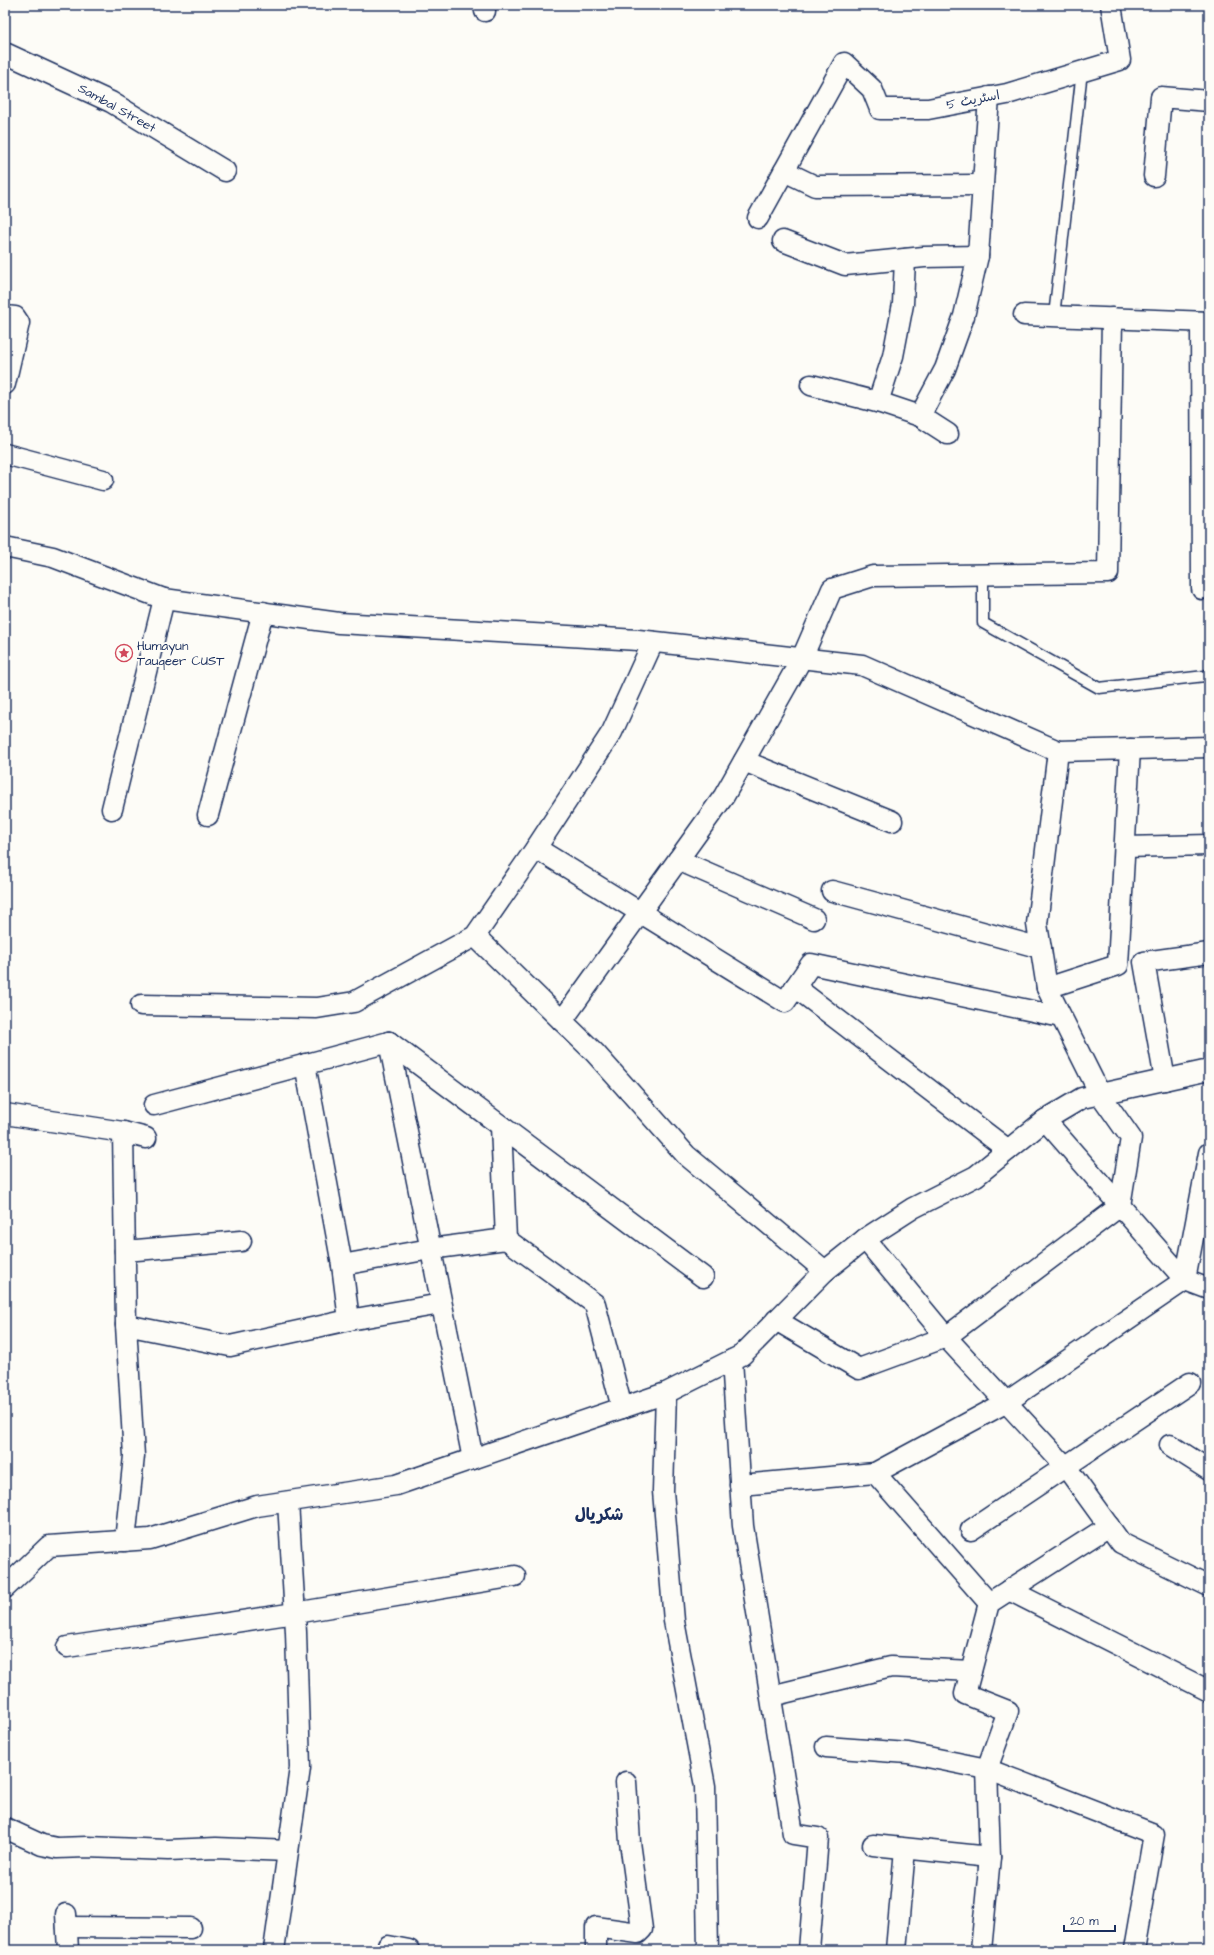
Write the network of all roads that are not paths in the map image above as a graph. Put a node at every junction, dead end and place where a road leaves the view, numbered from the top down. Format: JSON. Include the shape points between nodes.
{"nodes":[{"id":1,"x":1111,"y":5,"type":"edge"},
{"id":2,"x":5,"y":53,"type":"edge"},
{"id":3,"x":1082,"y":71,"type":"junction"},
{"id":4,"x":988,"y":97,"type":"junction"},
{"id":5,"x":1209,"y":101,"type":"edge"},
{"id":6,"x":225,"y":171,"type":"dead end"},
{"id":7,"x":784,"y":171,"type":"junction"},
{"id":8,"x":1154,"y":176,"type":"dead end"},
{"id":9,"x":983,"y":185,"type":"junction"},
{"id":10,"x":758,"y":218,"type":"dead end"},
{"id":11,"x":783,"y":241,"type":"dead end"},
{"id":12,"x":978,"y":256,"type":"junction"},
{"id":13,"x":905,"y":259,"type":"junction"},
{"id":14,"x":1024,"y":315,"type":"dead end"},
{"id":15,"x":5,"y":316,"type":"edge"},
{"id":16,"x":1054,"y":316,"type":"junction"},
{"id":17,"x":1112,"y":318,"type":"junction"},
{"id":18,"x":1205,"y":322,"type":"edge"},
{"id":19,"x":5,"y":384,"type":"edge"},
{"id":20,"x":811,"y":384,"type":"dead end"},
{"id":21,"x":878,"y":402,"type":"junction"},
{"id":22,"x":920,"y":416,"type":"junction"},
{"id":23,"x":948,"y":434,"type":"dead end"},
{"id":24,"x":5,"y":454,"type":"edge"},
{"id":25,"x":103,"y":480,"type":"dead end"},
{"id":26,"x":5,"y":547,"type":"edge"},
{"id":27,"x":982,"y":574,"type":"junction"},
{"id":28,"x":1202,"y":589,"type":"dead end"},
{"id":29,"x":164,"y":599,"type":"junction"},
{"id":30,"x":263,"y":612,"type":"junction"},
{"id":31,"x":653,"y":642,"type":"junction"},
{"id":32,"x":802,"y":658,"type":"junction"},
{"id":33,"x":1209,"y":674,"type":"edge"},
{"id":34,"x":1209,"y":747,"type":"edge"},
{"id":35,"x":1130,"y":749,"type":"junction"},
{"id":36,"x":1058,"y":751,"type":"junction"},
{"id":37,"x":744,"y":761,"type":"junction"},
{"id":38,"x":112,"y":809,"type":"dead end"},
{"id":39,"x":208,"y":816,"type":"dead end"},
{"id":40,"x":892,"y":821,"type":"dead end"},
{"id":41,"x":1209,"y":844,"type":"edge"},
{"id":42,"x":1125,"y":847,"type":"junction"},
{"id":43,"x":536,"y":848,"type":"junction"},
{"id":44,"x":678,"y":860,"type":"junction"},
{"id":45,"x":832,"y":891,"type":"dead end"},
{"id":46,"x":640,"y":912,"type":"junction"},
{"id":47,"x":814,"y":919,"type":"dead end"},
{"id":48,"x":475,"y":936,"type":"junction"},
{"id":49,"x":1041,"y":948,"type":"junction"},
{"id":50,"x":1209,"y":953,"type":"edge"},
{"id":51,"x":795,"y":987,"type":"junction"},
{"id":52,"x":1047,"y":988,"type":"junction"},
{"id":53,"x":141,"y":1005,"type":"dead end"},
{"id":54,"x":1061,"y":1016,"type":"junction"},
{"id":55,"x":562,"y":1021,"type":"junction"},
{"id":56,"x":389,"y":1042,"type":"junction"},
{"id":57,"x":305,"y":1064,"type":"junction"},
{"id":58,"x":1209,"y":1070,"type":"edge"},
{"id":59,"x":1165,"y":1080,"type":"junction"},
{"id":60,"x":1100,"y":1094,"type":"junction"},
{"id":61,"x":154,"y":1106,"type":"dead end"},
{"id":62,"x":5,"y":1114,"type":"edge"},
{"id":63,"x":1045,"y":1120,"type":"junction"},
{"id":64,"x":501,"y":1126,"type":"junction"},
{"id":65,"x":123,"y":1132,"type":"junction"},
{"id":66,"x":146,"y":1138,"type":"dead end"},
{"id":67,"x":1008,"y":1150,"type":"junction"},
{"id":68,"x":1209,"y":1153,"type":"edge"},
{"id":69,"x":1120,"y":1206,"type":"junction"},
{"id":70,"x":506,"y":1239,"type":"junction"},
{"id":71,"x":865,"y":1239,"type":"junction"},
{"id":72,"x":240,"y":1241,"type":"dead end"},
{"id":73,"x":430,"y":1249,"type":"junction"},
{"id":74,"x":125,"y":1251,"type":"junction"},
{"id":75,"x":342,"y":1265,"type":"junction"},
{"id":76,"x":825,"y":1271,"type":"junction"},
{"id":77,"x":703,"y":1277,"type":"dead end"},
{"id":78,"x":1185,"y":1280,"type":"junction"},
{"id":79,"x":1209,"y":1289,"type":"edge"},
{"id":80,"x":441,"y":1304,"type":"junction"},
{"id":81,"x":349,"y":1320,"type":"junction"},
{"id":82,"x":776,"y":1320,"type":"junction"},
{"id":83,"x":126,"y":1325,"type":"junction"},
{"id":84,"x":946,"y":1337,"type":"junction"},
{"id":85,"x":732,"y":1360,"type":"junction"},
{"id":86,"x":1190,"y":1383,"type":"dead end"},
{"id":87,"x":666,"y":1394,"type":"junction"},
{"id":88,"x":1005,"y":1403,"type":"junction"},
{"id":89,"x":622,"y":1408,"type":"junction"},
{"id":90,"x":1170,"y":1445,"type":"dead end"},
{"id":91,"x":472,"y":1459,"type":"junction"},
{"id":92,"x":1066,"y":1467,"type":"junction"},
{"id":93,"x":1209,"y":1470,"type":"edge"},
{"id":94,"x":875,"y":1473,"type":"junction"},
{"id":95,"x":740,"y":1485,"type":"junction"},
{"id":96,"x":288,"y":1502,"type":"junction"},
{"id":97,"x":1109,"y":1526,"type":"junction"},
{"id":98,"x":971,"y":1530,"type":"dead end"},
{"id":99,"x":125,"y":1541,"type":"junction"},
{"id":100,"x":515,"y":1576,"type":"dead end"},
{"id":101,"x":1209,"y":1586,"type":"edge"},
{"id":102,"x":5,"y":1588,"type":"edge"},
{"id":103,"x":1009,"y":1590,"type":"junction"},
{"id":104,"x":989,"y":1603,"type":"junction"},
{"id":105,"x":295,"y":1613,"type":"junction"},
{"id":106,"x":67,"y":1647,"type":"dead end"},
{"id":107,"x":971,"y":1672,"type":"junction"},
{"id":108,"x":1209,"y":1691,"type":"edge"},
{"id":109,"x":771,"y":1696,"type":"junction"},
{"id":110,"x":826,"y":1747,"type":"dead end"},
{"id":111,"x":987,"y":1769,"type":"junction"},
{"id":112,"x":626,"y":1782,"type":"dead end"},
{"id":113,"x":5,"y":1828,"type":"edge"},
{"id":114,"x":873,"y":1845,"type":"dead end"},
{"id":115,"x":905,"y":1848,"type":"junction"},
{"id":116,"x":288,"y":1851,"type":"junction"},
{"id":117,"x":990,"y":1857,"type":"junction"},
{"id":118,"x":191,"y":1928,"type":"dead end"},
{"id":119,"x":68,"y":1950,"type":"edge"},
{"id":120,"x":274,"y":1950,"type":"edge"},
{"id":121,"x":388,"y":1950,"type":"edge"},
{"id":122,"x":409,"y":1950,"type":"edge"},
{"id":123,"x":596,"y":1950,"type":"edge"},
{"id":124,"x":708,"y":1950,"type":"edge"},
{"id":125,"x":809,"y":1950,"type":"edge"},
{"id":126,"x":896,"y":1950,"type":"edge"},
{"id":127,"x":981,"y":1950,"type":"edge"},
{"id":128,"x":1134,"y":1950,"type":"edge"}],
"edges":[{"from":1,"to":3,"type":"street","name":"اسٹریٹ 5","via":[[1120,60]]},
{"from":2,"to":6,"type":"street","name":"Sambal Street","via":[[111,102]]},
{"from":3,"to":4,"type":"street","name":"اسٹریٹ 5"},
{"from":3,"to":16,"type":"lane"},
{"from":4,"to":7,"type":"street","name":"اسٹریٹ 5","via":[[928,109],[880,108],[872,89],[844,63]]},
{"from":4,"to":9,"type":"street"},
{"from":5,"to":8,"type":"street","via":[[1161,97]]},
{"from":7,"to":9,"type":"street","via":[[815,186]]},
{"from":7,"to":10,"type":"street"},
{"from":9,"to":12,"type":"street"},
{"from":11,"to":13,"type":"street","via":[[845,264]]},
{"from":12,"to":13,"type":"street"},
{"from":12,"to":22,"type":"street","via":[[964,316],[945,369]]},
{"from":13,"to":21,"type":"street","via":[[903,304],[893,356]]},
{"from":14,"to":16,"type":"street"},
{"from":15,"to":19,"type":"street","via":[[14,317],[19,323]]},
{"from":16,"to":17,"type":"street"},
{"from":17,"to":18,"type":"street"},
{"from":17,"to":27,"type":"street","via":[[1108,573]]},
{"from":18,"to":28,"type":"street"},
{"from":20,"to":21,"type":"street"},
{"from":21,"to":22,"type":"street"},
{"from":22,"to":23,"type":"street"},
{"from":24,"to":25,"type":"street"},
{"from":26,"to":29,"type":"street","via":[[53,557]]},
{"from":27,"to":32,"type":"street","via":[[873,576],[832,589]]},
{"from":27,"to":33,"type":"lane","via":[[983,623],[1099,688]]},
{"from":29,"to":30,"type":"street"},
{"from":29,"to":38,"type":"street"},
{"from":30,"to":31,"type":"street","via":[[339,622]]},
{"from":30,"to":39,"type":"street"},
{"from":31,"to":32,"type":"street"},
{"from":31,"to":43,"type":"street","via":[[612,732]]},
{"from":32,"to":36,"type":"street","via":[[862,665]]},
{"from":32,"to":37,"type":"street"},
{"from":34,"to":35,"type":"street"},
{"from":35,"to":36,"type":"street"},
{"from":35,"to":42,"type":"street"},
{"from":36,"to":49,"type":"street","via":[[1037,924]]},
{"from":37,"to":40,"type":"street"},
{"from":37,"to":44,"type":"street","via":[[724,796]]},
{"from":41,"to":42,"type":"street"},
{"from":42,"to":52,"type":"street","via":[[1118,966]]},
{"from":43,"to":46,"type":"street"},
{"from":43,"to":48,"type":"street"},
{"from":44,"to":46,"type":"street"},
{"from":44,"to":47,"type":"street"},
{"from":45,"to":49,"type":"street"},
{"from":46,"to":51,"type":"street","via":[[785,1002]]},
{"from":46,"to":55,"type":"street"},
{"from":48,"to":53,"type":"street","via":[[354,1002],[317,1008]]},
{"from":48,"to":55,"type":"street"},
{"from":49,"to":52,"type":"street"},
{"from":50,"to":59,"type":"street","via":[[1144,962]]},
{"from":51,"to":54,"type":"street","via":[[811,964]]},
{"from":51,"to":67,"type":"street"},
{"from":52,"to":54,"type":"street"},
{"from":54,"to":60,"type":"street"},
{"from":55,"to":76,"type":"street","via":[[595,1053],[686,1155]]},
{"from":56,"to":57,"type":"street"},
{"from":56,"to":64,"type":"street"},
{"from":56,"to":73,"type":"street"},
{"from":57,"to":61,"type":"street"},
{"from":57,"to":75,"type":"street"},
{"from":58,"to":59,"type":"street"},
{"from":59,"to":60,"type":"street"},
{"from":60,"to":63,"type":"street","via":[[1082,1098]]},
{"from":60,"to":69,"type":"street","via":[[1131,1138]]},
{"from":62,"to":65,"type":"street"},
{"from":63,"to":67,"type":"street"},
{"from":63,"to":69,"type":"street"},
{"from":64,"to":70,"type":"street"},
{"from":64,"to":77,"type":"street"},
{"from":65,"to":66,"type":"street"},
{"from":65,"to":74,"type":"street"},
{"from":67,"to":71,"type":"street","via":[[976,1176],[913,1208]]},
{"from":68,"to":78,"type":"street"},
{"from":69,"to":78,"type":"street"},
{"from":69,"to":84,"type":"street"},
{"from":70,"to":73,"type":"street"},
{"from":70,"to":89,"type":"street","via":[[595,1304]]},
{"from":71,"to":76,"type":"street"},
{"from":71,"to":84,"type":"street"},
{"from":72,"to":74,"type":"street"},
{"from":73,"to":75,"type":"street"},
{"from":73,"to":80,"type":"street"},
{"from":74,"to":83,"type":"street"},
{"from":75,"to":81,"type":"street"},
{"from":76,"to":82,"type":"street"},
{"from":78,"to":79,"type":"street"},
{"from":78,"to":88,"type":"street"},
{"from":80,"to":81,"type":"street"},
{"from":80,"to":91,"type":"street"},
{"from":81,"to":83,"type":"street","via":[[230,1346]]},
{"from":82,"to":84,"type":"street","via":[[858,1369]]},
{"from":82,"to":85,"type":"street","via":[[742,1355]]},
{"from":83,"to":99,"type":"street","via":[[134,1456]]},
{"from":84,"to":88,"type":"street"},
{"from":85,"to":87,"type":"street"},
{"from":85,"to":95,"type":"street"},
{"from":86,"to":92,"type":"street"},
{"from":87,"to":89,"type":"street"},
{"from":87,"to":124,"type":"street","via":[[663,1491],[674,1621],[705,1786]]},
{"from":88,"to":92,"type":"street"},
{"from":88,"to":94,"type":"street"},
{"from":89,"to":91,"type":"street"},
{"from":90,"to":93,"type":"street"},
{"from":91,"to":96,"type":"street","via":[[396,1485]]},
{"from":92,"to":97,"type":"street"},
{"from":92,"to":98,"type":"street"},
{"from":94,"to":95,"type":"street"},
{"from":94,"to":104,"type":"street"},
{"from":95,"to":109,"type":"street","via":[[743,1526]]},
{"from":96,"to":99,"type":"street","via":[[257,1506],[150,1539]]},
{"from":96,"to":105,"type":"street"},
{"from":97,"to":101,"type":"street","via":[[1121,1543]]},
{"from":97,"to":103,"type":"street"},
{"from":99,"to":102,"type":"street","via":[[49,1546]]},
{"from":100,"to":105,"type":"street"},
{"from":103,"to":104,"type":"street"},
{"from":103,"to":108,"type":"street"},
{"from":104,"to":107,"type":"street"},
{"from":105,"to":106,"type":"street"},
{"from":105,"to":116,"type":"street","via":[[300,1768]]},
{"from":107,"to":109,"type":"street","via":[[891,1667]]},
{"from":107,"to":111,"type":"street","via":[[965,1694],[1008,1711]]},
{"from":109,"to":125,"type":"street","via":[[793,1834],[818,1838]]},
{"from":110,"to":111,"type":"street","via":[[908,1753]]},
{"from":111,"to":117,"type":"street"},
{"from":111,"to":128,"type":"street","via":[[1154,1834]]},
{"from":112,"to":123,"type":"street","via":[[630,1842],[642,1929],[638,1933],[596,1927]]},
{"from":113,"to":116,"type":"street","via":[[42,1845],[57,1848],[216,1848]]},
{"from":114,"to":115,"type":"street"},
{"from":115,"to":117,"type":"street"},
{"from":115,"to":126,"type":"street"},
{"from":116,"to":120,"type":"street"},
{"from":117,"to":127,"type":"street"},
{"from":118,"to":119,"type":"street","via":[[66,1921]]},
{"from":121,"to":122,"type":"street","via":[[388,1946]]}]}
